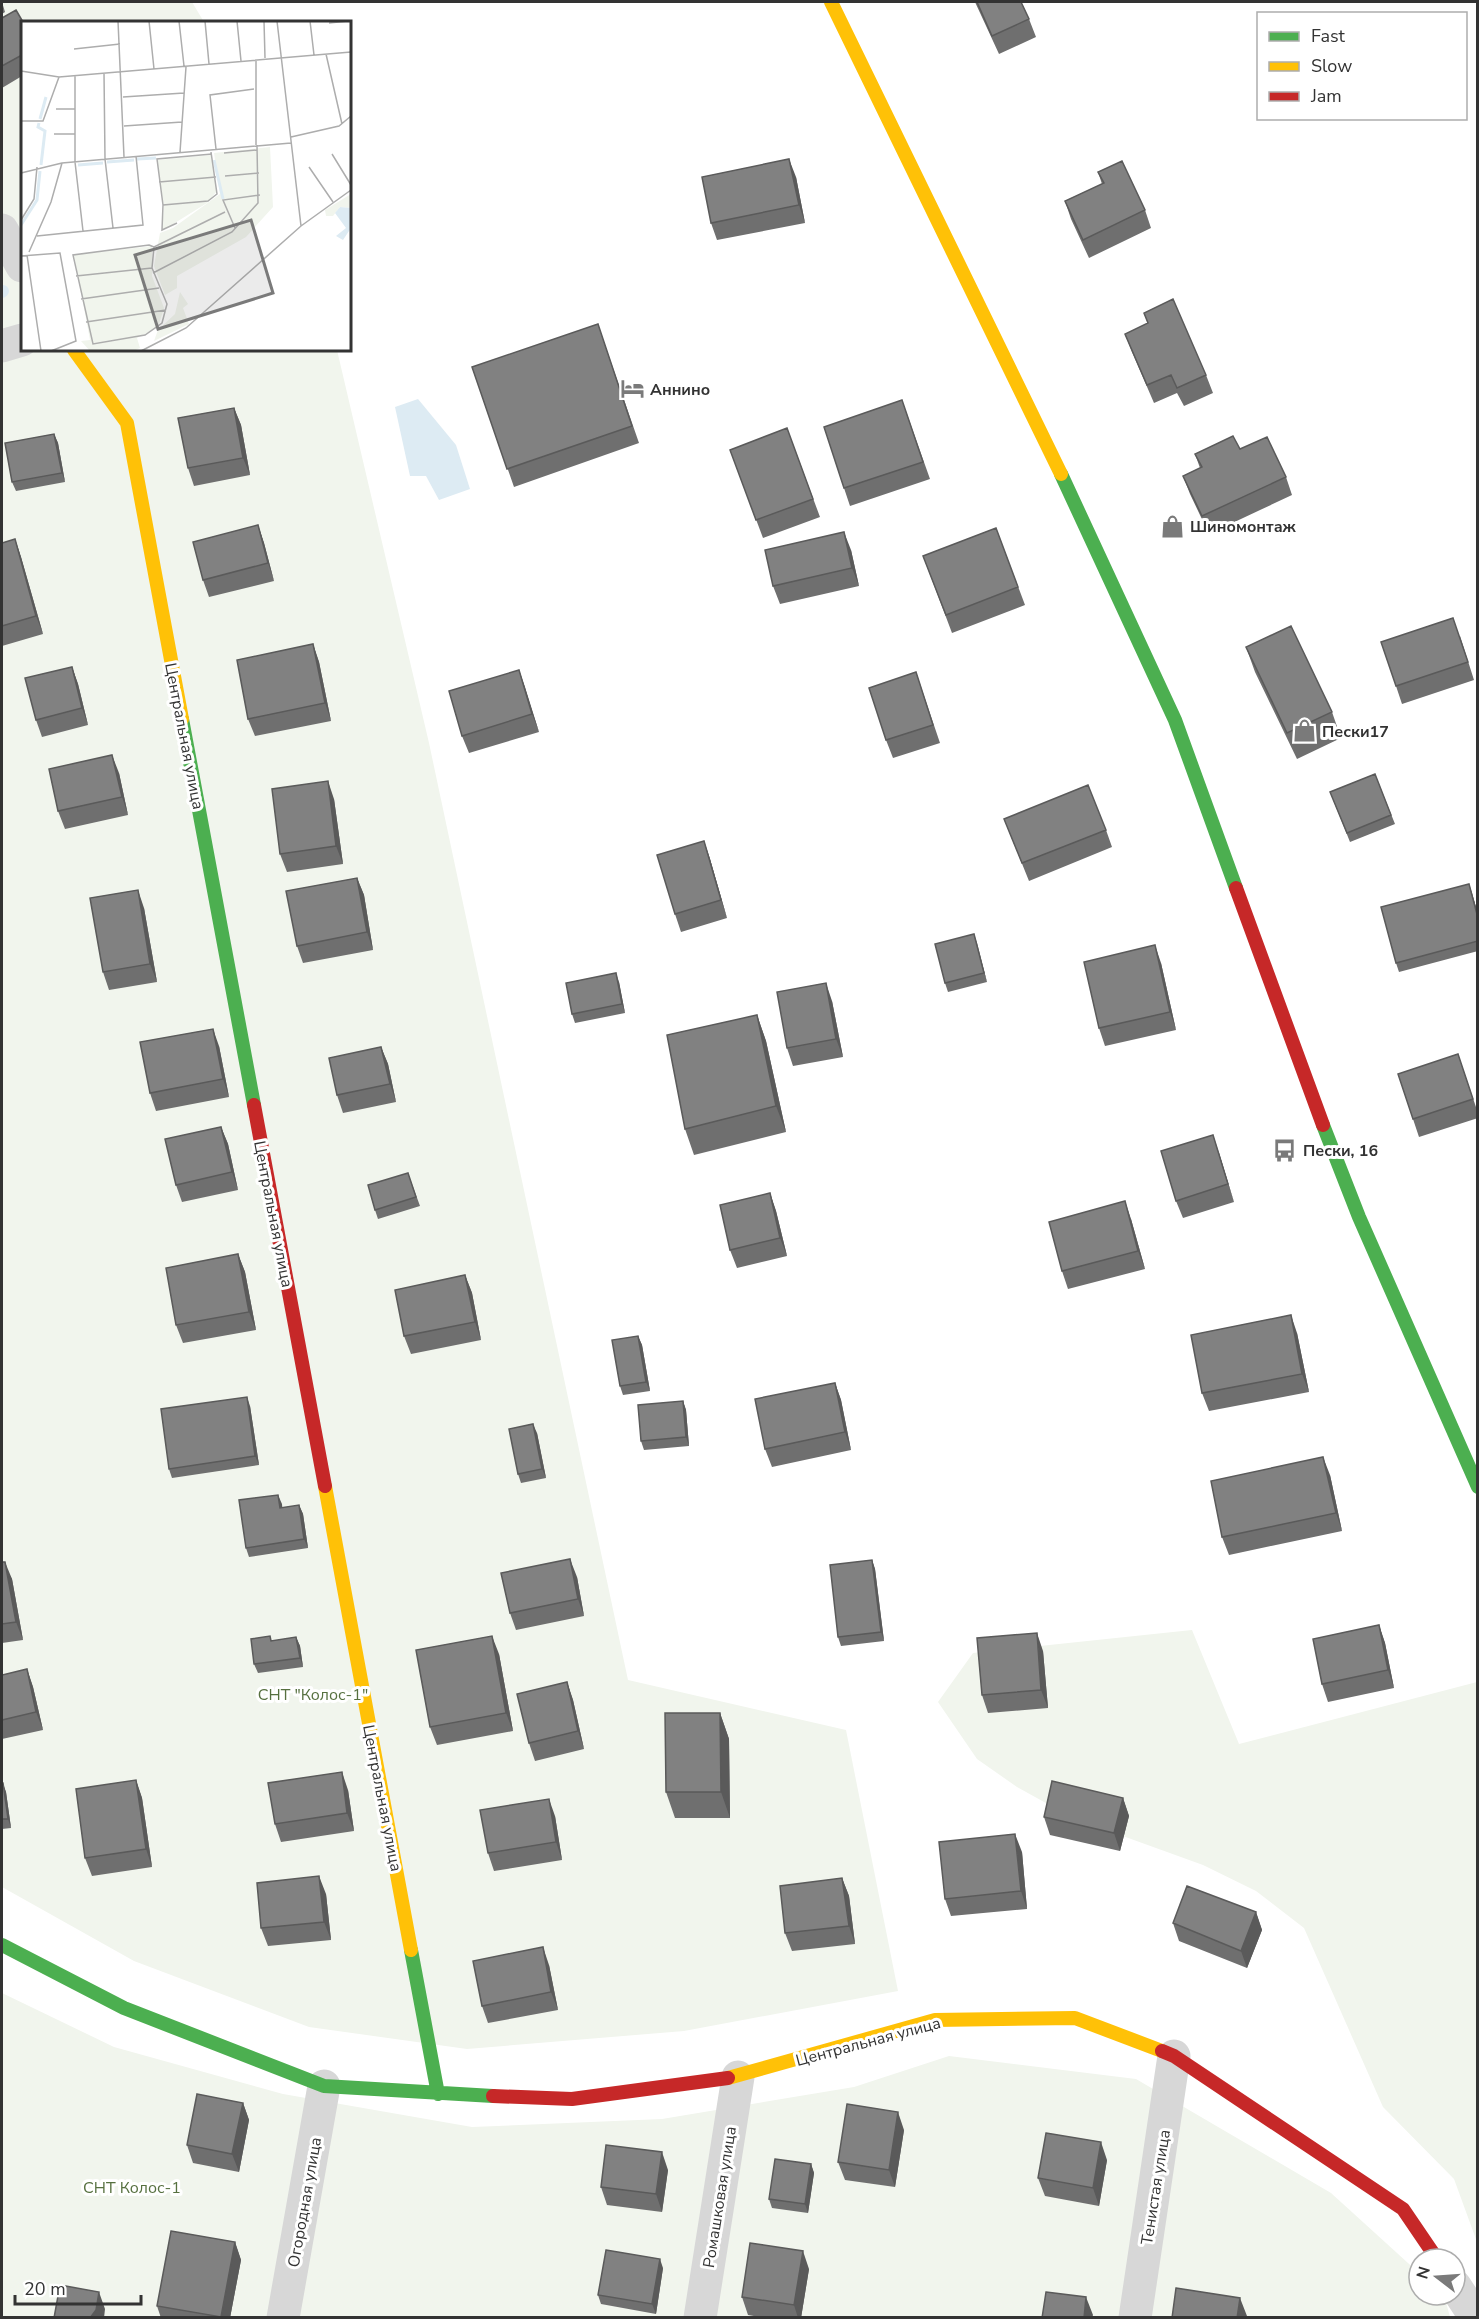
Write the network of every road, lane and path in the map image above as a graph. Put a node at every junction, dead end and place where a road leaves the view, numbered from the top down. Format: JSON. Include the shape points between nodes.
{"nodes":[{"id":1,"x":831,"y":2,"type":"edge"},
{"id":2,"x":2,"y":230,"type":"edge"},
{"id":3,"x":21,"y":264,"type":"edge"},
{"id":4,"x":21,"y":340,"type":"edge"},
{"id":5,"x":2,"y":346,"type":"edge"},
{"id":6,"x":75,"y":351,"type":"edge"},
{"id":7,"x":1478,"y":1487,"type":"edge"},
{"id":8,"x":2,"y":1945,"type":"edge"},
{"id":9,"x":1174,"y":2056,"type":"junction"},
{"id":10,"x":738,"y":2077,"type":"junction"},
{"id":11,"x":324,"y":2086,"type":"junction"},
{"id":12,"x":438,"y":2094,"type":"junction"},
{"id":13,"x":1429,"y":2247,"type":"edge"},
{"id":14,"x":1467,"y":2304,"type":"edge"},
{"id":15,"x":283,"y":2318,"type":"edge"},
{"id":16,"x":700,"y":2318,"type":"edge"},
{"id":17,"x":1135,"y":2318,"type":"edge"},
{"id":18,"x":1476,"y":2318,"type":"edge"}],
"edges":[{"from":1,"to":7,"type":"street","via":[[1086,526],[1175,720],[1359,1217]]},
{"from":2,"to":3,"type":"street"},
{"from":4,"to":5,"type":"street"},
{"from":6,"to":12,"type":"street","name":"Центральная улица","via":[[127,423]]},
{"from":8,"to":11,"type":"street","name":"Центральная улица","via":[[124,2008]]},
{"from":9,"to":10,"type":"street","name":"Центральная улица","via":[[1075,2018],[935,2020]]},
{"from":9,"to":13,"type":"street","name":"Центральная улица","via":[[1403,2209]]},
{"from":9,"to":17,"type":"street","name":"Тенистая улица"},
{"from":10,"to":12,"type":"street","name":"Центральная улица","via":[[572,2099]]},
{"from":10,"to":16,"type":"street","name":"Ромашковая улица"},
{"from":11,"to":12,"type":"street","name":"Центральная улица"},
{"from":11,"to":15,"type":"street","name":"Огородная улица"},
{"from":14,"to":18,"type":"street"}]}
